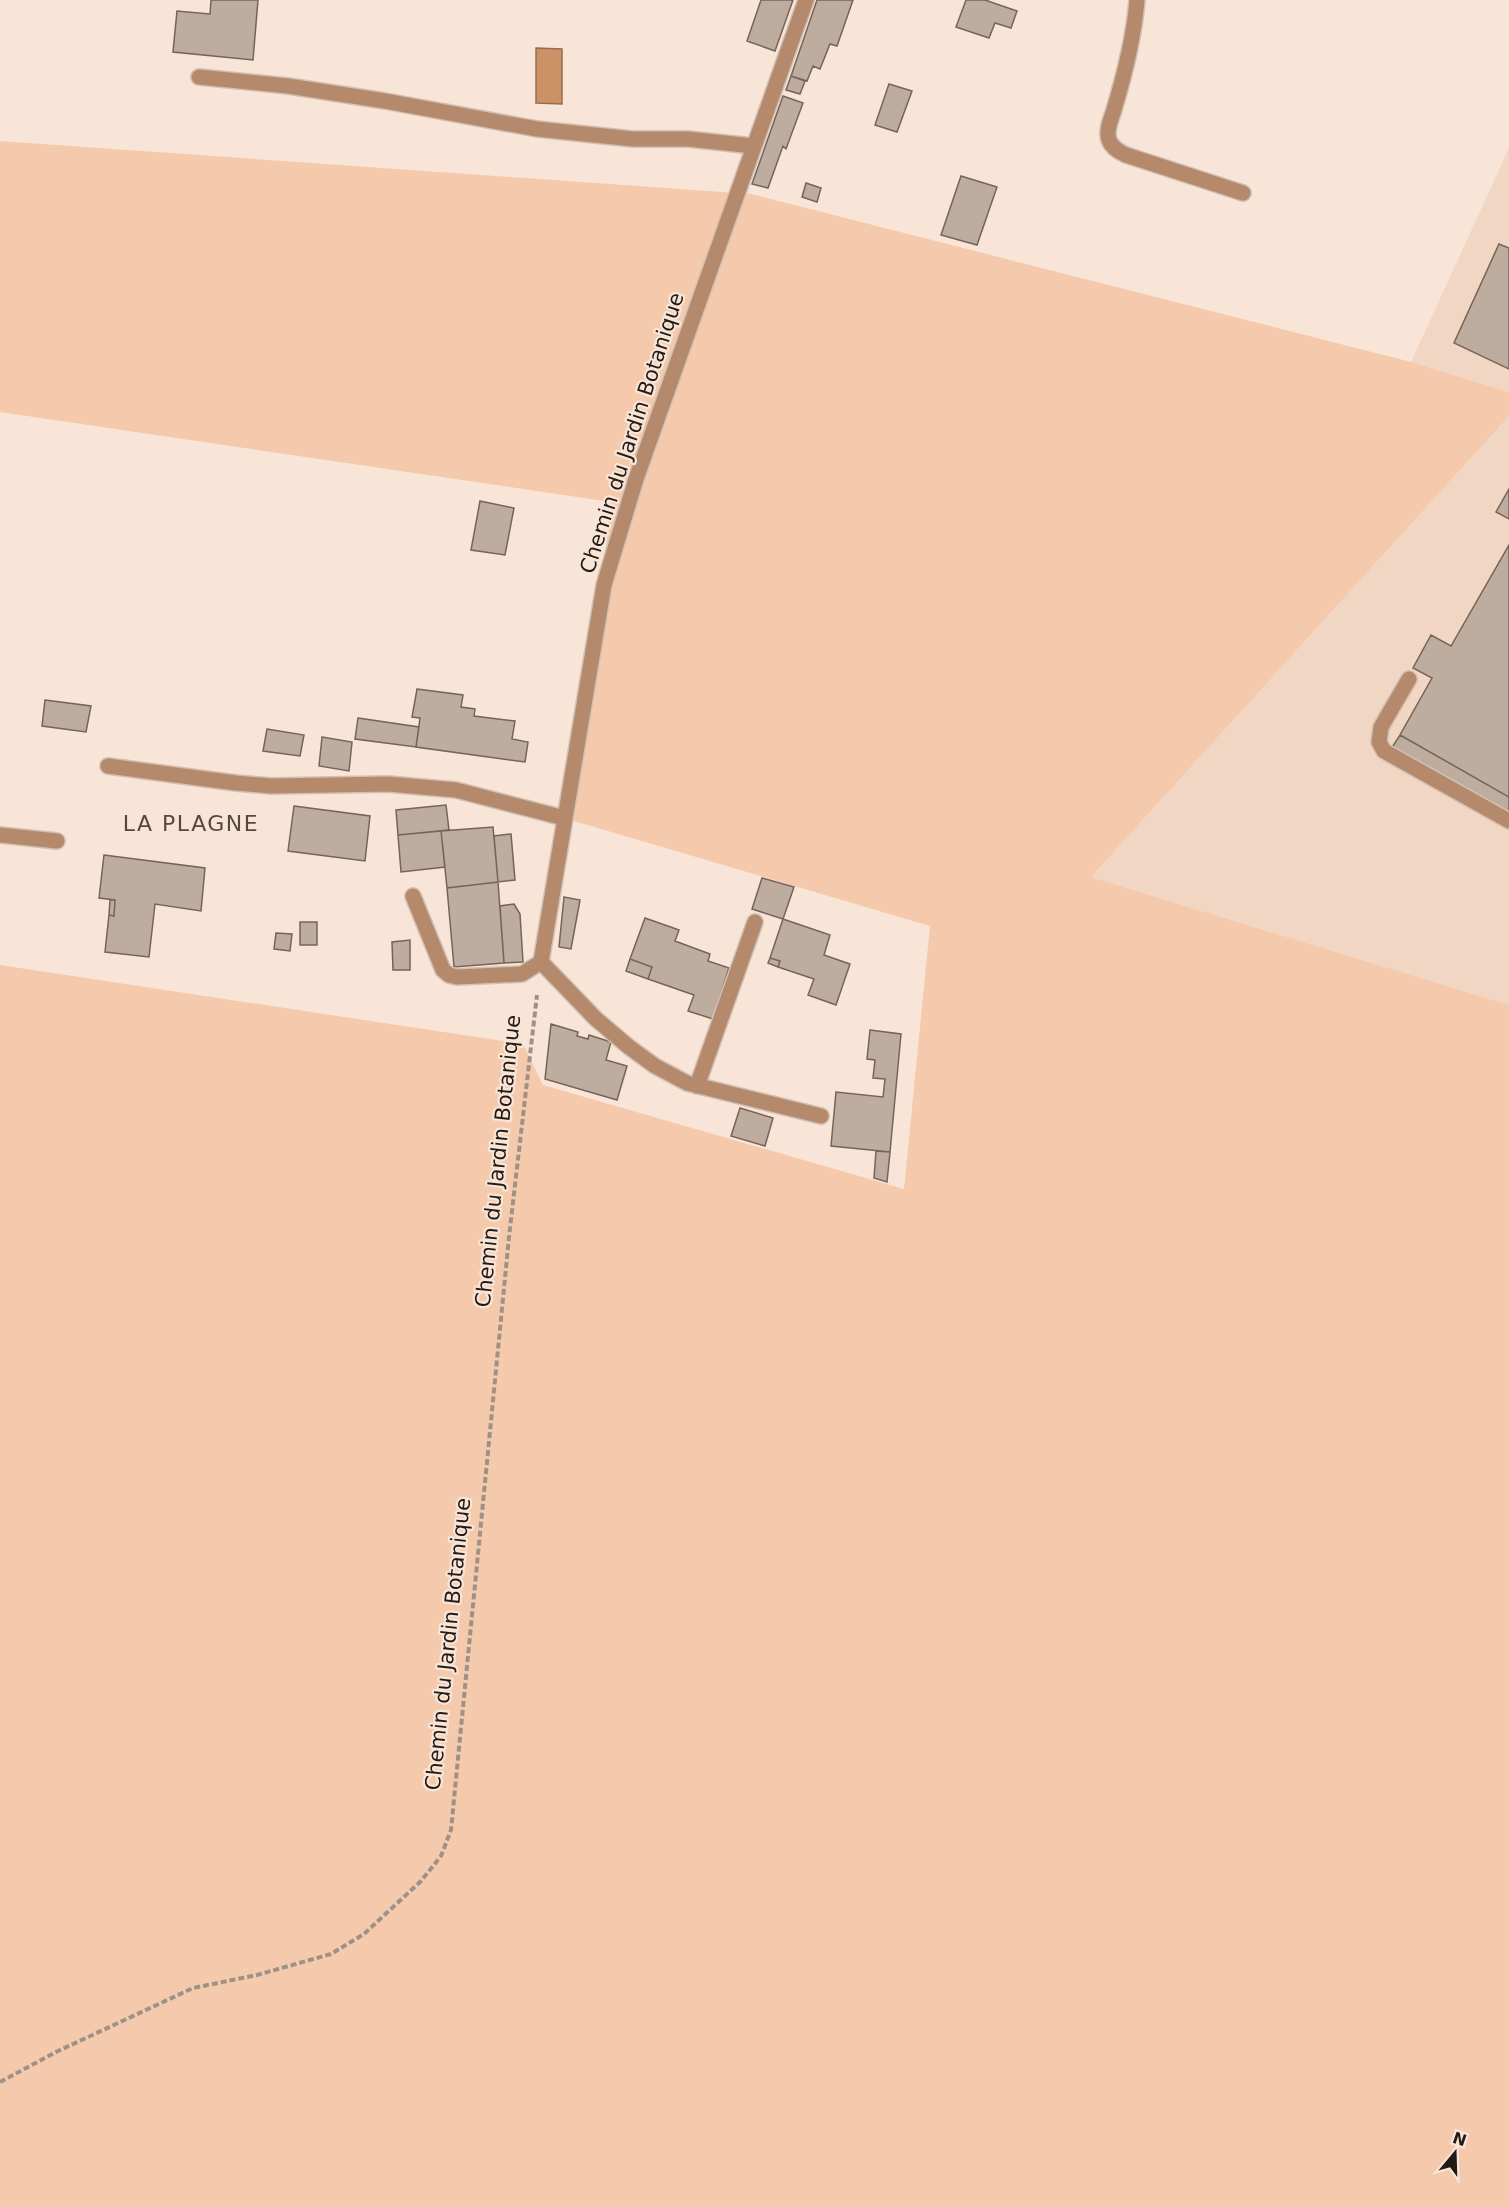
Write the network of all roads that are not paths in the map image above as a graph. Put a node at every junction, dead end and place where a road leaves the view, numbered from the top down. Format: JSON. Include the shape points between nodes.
{"nodes":[{"id":1,"x":806,"y":0,"type":"edge"},
{"id":2,"x":1137,"y":0,"type":"edge"},
{"id":3,"x":199,"y":78,"type":"dead end"},
{"id":4,"x":753,"y":146,"type":"junction"},
{"id":5,"x":1243,"y":193,"type":"dead end"},
{"id":6,"x":1409,"y":679,"type":"dead end"},
{"id":7,"x":108,"y":766,"type":"dead end"},
{"id":8,"x":564,"y":818,"type":"junction"},
{"id":9,"x":1509,"y":821,"type":"edge"},
{"id":10,"x":0,"y":835,"type":"edge"},
{"id":11,"x":57,"y":842,"type":"dead end"},
{"id":12,"x":413,"y":896,"type":"dead end"},
{"id":13,"x":755,"y":922,"type":"dead end"},
{"id":14,"x":541,"y":962,"type":"junction"},
{"id":15,"x":697,"y":1086,"type":"junction"},
{"id":16,"x":821,"y":1116,"type":"dead end"}],
"edges":[{"from":1,"to":4,"type":"street","name":"Chemin du Jardin Botanique"},
{"from":2,"to":5,"type":"street","via":[[1108,140],[1126,155]]},
{"from":3,"to":4,"type":"street","via":[[288,86],[537,129]]},
{"from":4,"to":8,"type":"street","name":"Chemin du Jardin Botanique","via":[[621,524],[604,585]]},
{"from":6,"to":9,"type":"street","via":[[1381,727],[1379,742],[1384,751]]},
{"from":7,"to":8,"type":"street","via":[[271,786],[388,784],[449,789]]},
{"from":8,"to":14,"type":"street","name":"Chemin du Jardin Botanique"},
{"from":10,"to":11,"type":"street"},
{"from":12,"to":14,"type":"street","via":[[443,970],[449,975],[522,974]]},
{"from":13,"to":15,"type":"street"},
{"from":14,"to":15,"type":"street","via":[[629,1047],[656,1066]]},
{"from":15,"to":16,"type":"street"}]}
